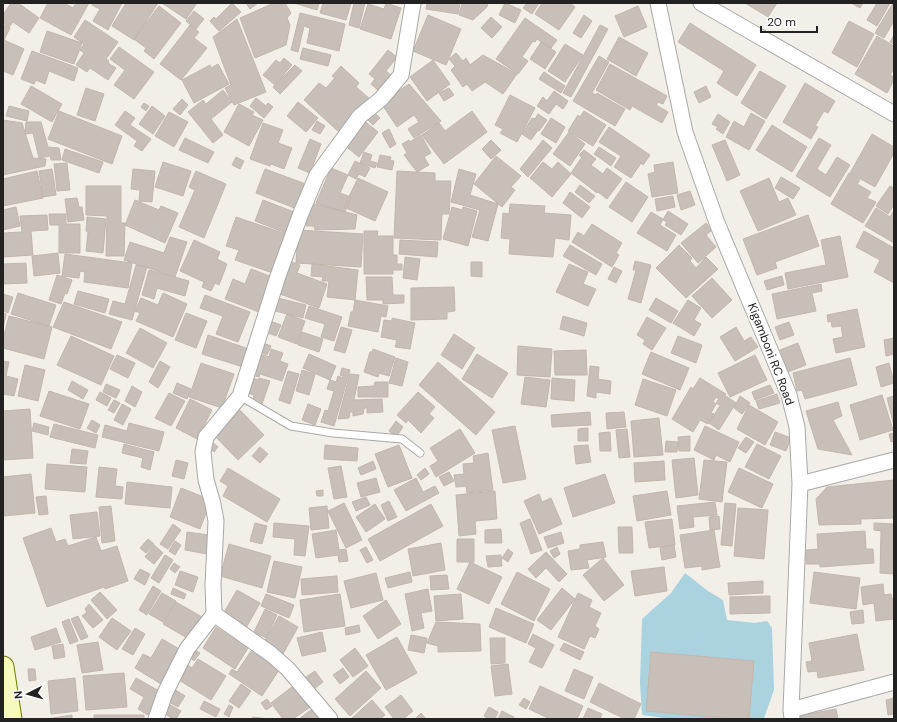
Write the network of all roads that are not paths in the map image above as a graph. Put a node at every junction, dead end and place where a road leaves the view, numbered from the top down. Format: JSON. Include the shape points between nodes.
{"nodes":[{"id":1,"x":413,"y":3,"type":"edge"},
{"id":2,"x":658,"y":3,"type":"edge"},
{"id":3,"x":701,"y":3,"type":"edge"},
{"id":4,"x":894,"y":114,"type":"edge"},
{"id":5,"x":240,"y":396,"type":"junction"},
{"id":6,"x":420,"y":453,"type":"dead end"},
{"id":7,"x":894,"y":460,"type":"edge"},
{"id":8,"x":800,"y":484,"type":"junction"},
{"id":9,"x":214,"y":614,"type":"junction"},
{"id":10,"x":3,"y":668,"type":"edge"},
{"id":11,"x":894,"y":682,"type":"edge"},
{"id":12,"x":792,"y":715,"type":"edge"},
{"id":13,"x":11,"y":719,"type":"edge"},
{"id":14,"x":156,"y":719,"type":"edge"},
{"id":15,"x":330,"y":719,"type":"edge"}],
"edges":[{"from":1,"to":5,"type":"street","via":[[401,75],[381,99],[360,116],[317,175],[278,276]]},
{"from":2,"to":8,"type":"street","name":"Kigamboni RC Road","via":[[685,132],[717,223],[789,396],[797,427]]},
{"from":3,"to":4,"type":"street"},
{"from":5,"to":6,"type":"lane","via":[[291,426],[333,433],[402,439]]},
{"from":5,"to":9,"type":"street","via":[[206,437],[203,452],[206,480],[216,521]]},
{"from":7,"to":8,"type":"street"},
{"from":8,"to":12,"type":"street","name":"Kigamboni RC Road"},
{"from":9,"to":14,"type":"street","via":[[187,649],[165,693]]},
{"from":9,"to":15,"type":"street","via":[[288,669]]},
{"from":10,"to":13,"type":"main road"},
{"from":11,"to":12,"type":"street"}]}
